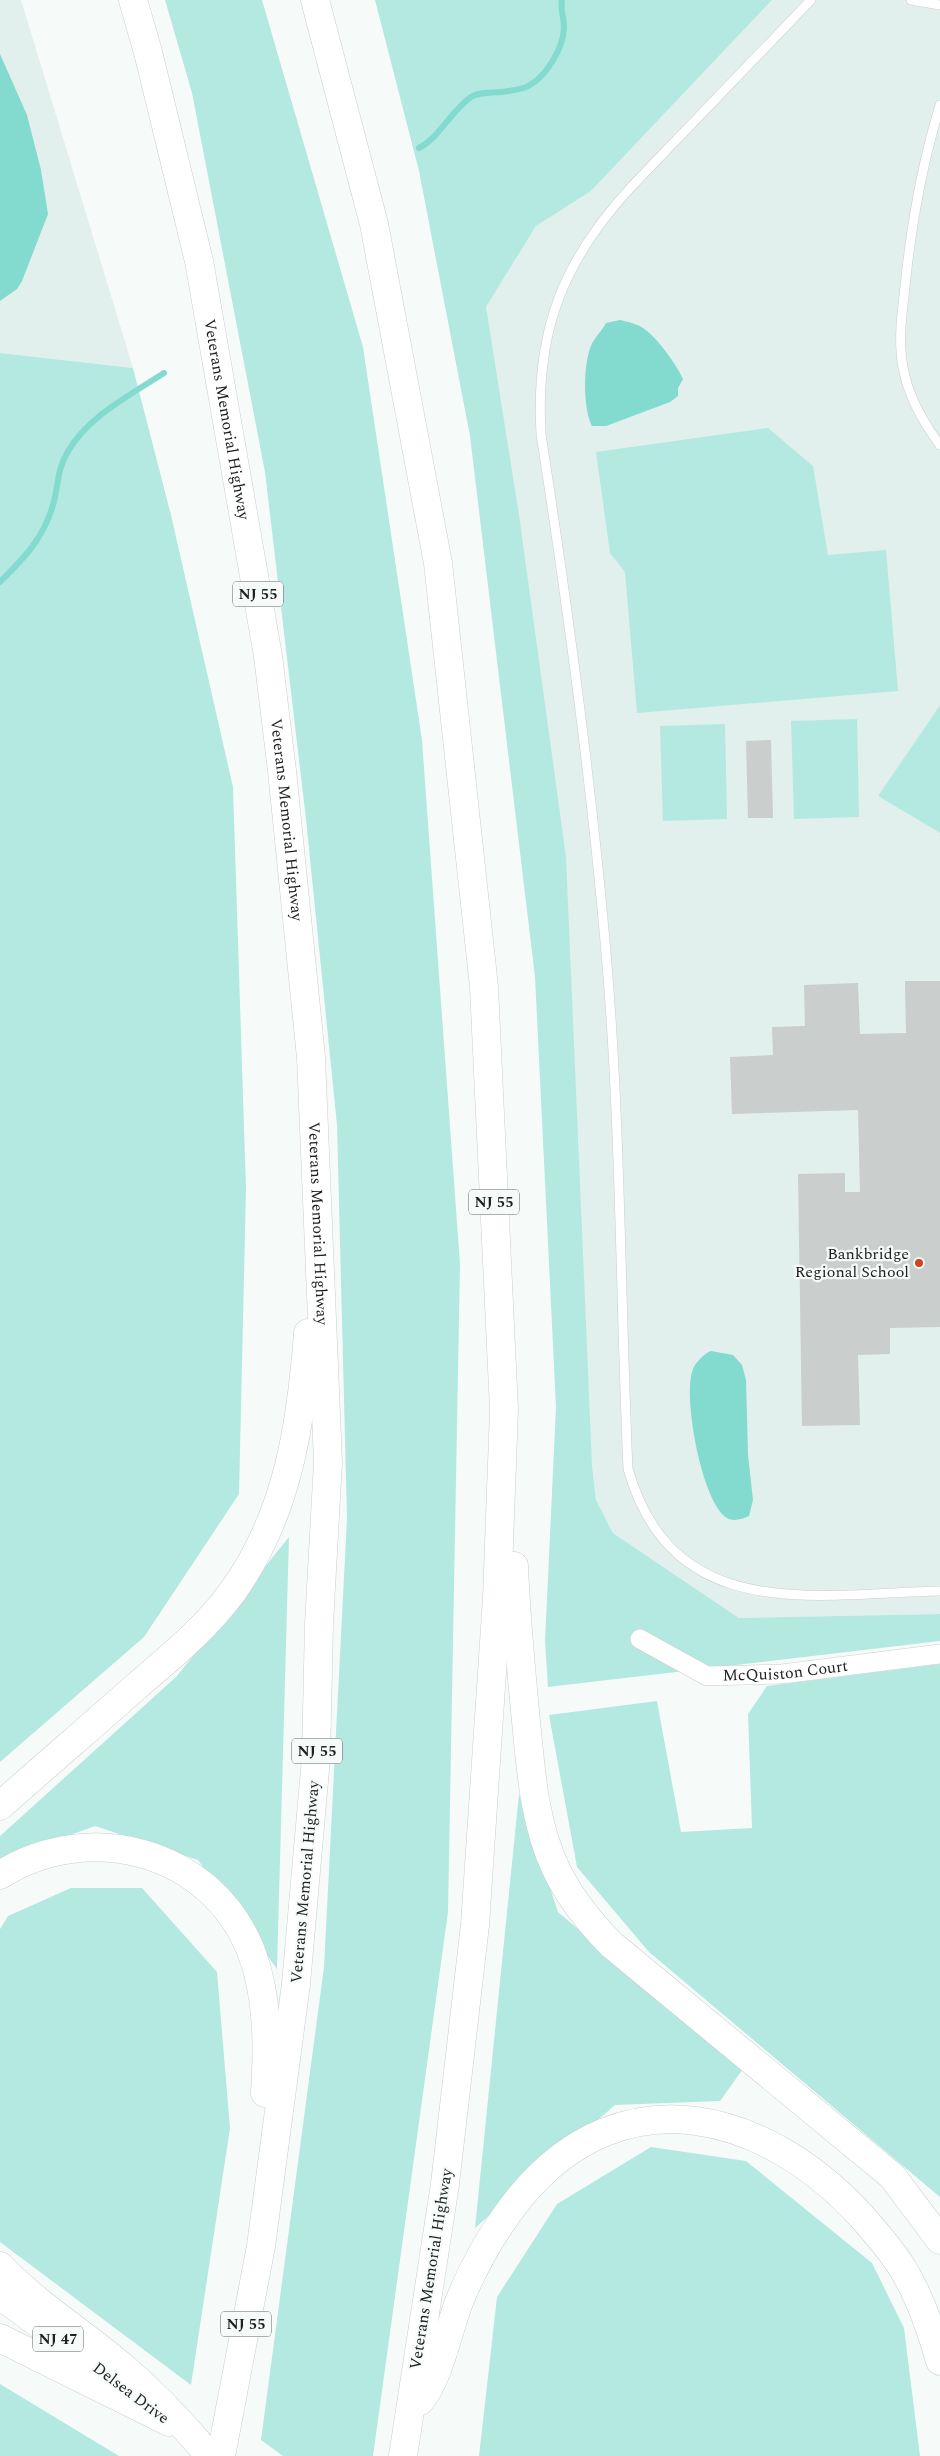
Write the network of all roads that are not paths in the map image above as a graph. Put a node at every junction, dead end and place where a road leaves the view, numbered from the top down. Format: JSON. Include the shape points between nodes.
{"nodes":[{"id":1,"x":133,"y":0,"type":"edge"},
{"id":2,"x":315,"y":0,"type":"edge"},
{"id":3,"x":811,"y":0,"type":"edge"},
{"id":4,"x":911,"y":0,"type":"edge"},
{"id":5,"x":940,"y":5,"type":"edge"},
{"id":6,"x":940,"y":105,"type":"edge"},
{"id":7,"x":940,"y":445,"type":"edge"},
{"id":8,"x":322,"y":1307,"type":"junction"},
{"id":9,"x":500,"y":1531,"type":"junction"},
{"id":10,"x":940,"y":1591,"type":"edge"},
{"id":11,"x":640,"y":1639,"type":"dead end"},
{"id":12,"x":940,"y":1654,"type":"edge"},
{"id":13,"x":0,"y":1806,"type":"edge"},
{"id":14,"x":0,"y":1875,"type":"edge"},
{"id":15,"x":268,"y":2192,"type":"junction"},
{"id":16,"x":940,"y":2240,"type":"edge"},
{"id":17,"x":0,"y":2266,"type":"edge"},
{"id":18,"x":0,"y":2295,"type":"edge"},
{"id":19,"x":0,"y":2338,"type":"edge"},
{"id":20,"x":940,"y":2361,"type":"edge"},
{"id":21,"x":115,"y":2380,"type":"junction"},
{"id":22,"x":409,"y":2414,"type":"junction"},
{"id":23,"x":212,"y":2453,"type":"edge"},
{"id":24,"x":403,"y":2456,"type":"edge"}],
"edges":[{"from":1,"to":8,"type":"main road","name":"Veterans Memorial Highway","number":"NJ 55","via":[[199,262],[268,656],[311,1058]]},
{"from":2,"to":9,"type":"main road","name":"Veterans Memorial Highway","number":"NJ 55","via":[[374,224],[438,563],[484,987],[504,1410]]},
{"from":3,"to":10,"type":"lane","via":[[633,185],[592,234],[563,287],[549,326],[541,367],[541,434],[580,701],[606,942],[618,1169],[628,1468],[636,1496],[661,1539],[677,1556],[709,1576],[730,1584],[807,1595]]},
{"from":4,"to":5,"type":"lane"},
{"from":6,"to":7,"type":"lane","via":[[923,170],[911,239],[901,338],[902,366],[912,398],[925,425]]},
{"from":8,"to":13,"type":"main road","via":[[308,1333],[298,1431],[287,1477],[267,1529],[233,1592],[170,1657]]},
{"from":8,"to":15,"type":"main road","name":"Veterans Memorial Highway","number":"NJ 55","via":[[328,1462],[316,1758],[296,1984]]},
{"from":9,"to":16,"type":"main road","via":[[513,1556],[534,1797],[546,1844],[579,1909],[612,1945],[667,1992],[892,2176]]},
{"from":9,"to":22,"type":"main road","name":"Veterans Memorial Highway","number":"NJ 55","via":[[475,1926],[445,2184]]},
{"from":11,"to":12,"type":"street","name":"McQuiston Court","via":[[707,1676],[782,1674]]},
{"from":14,"to":15,"type":"main road","via":[[28,1861],[75,1847],[124,1848],[170,1863],[190,1875],[226,1909],[251,1950],[262,1998],[267,2045],[264,2094]]},
{"from":15,"to":23,"type":"main road","name":"Veterans Memorial Highway","number":"NJ 55","via":[[258,2266]]},
{"from":17,"to":21,"type":"main road"},
{"from":18,"to":21,"type":"main road","name":"Delsea Drive","number":"NJ 47"},
{"from":19,"to":21,"type":"main road"},
{"from":20,"to":22,"type":"main road","via":[[924,2312],[903,2268],[857,2212],[822,2178],[782,2150],[738,2129],[690,2121],[642,2120],[596,2135],[556,2162],[521,2196],[493,2236],[470,2279],[428,2392]]},
{"from":21,"to":23,"type":"main road","name":"Delsea Drive"},
{"from":21,"to":23,"type":"main road","via":[[170,2412]]},
{"from":22,"to":24,"type":"main road","name":"Veterans Memorial Highway","number":"NJ 55"}]}
